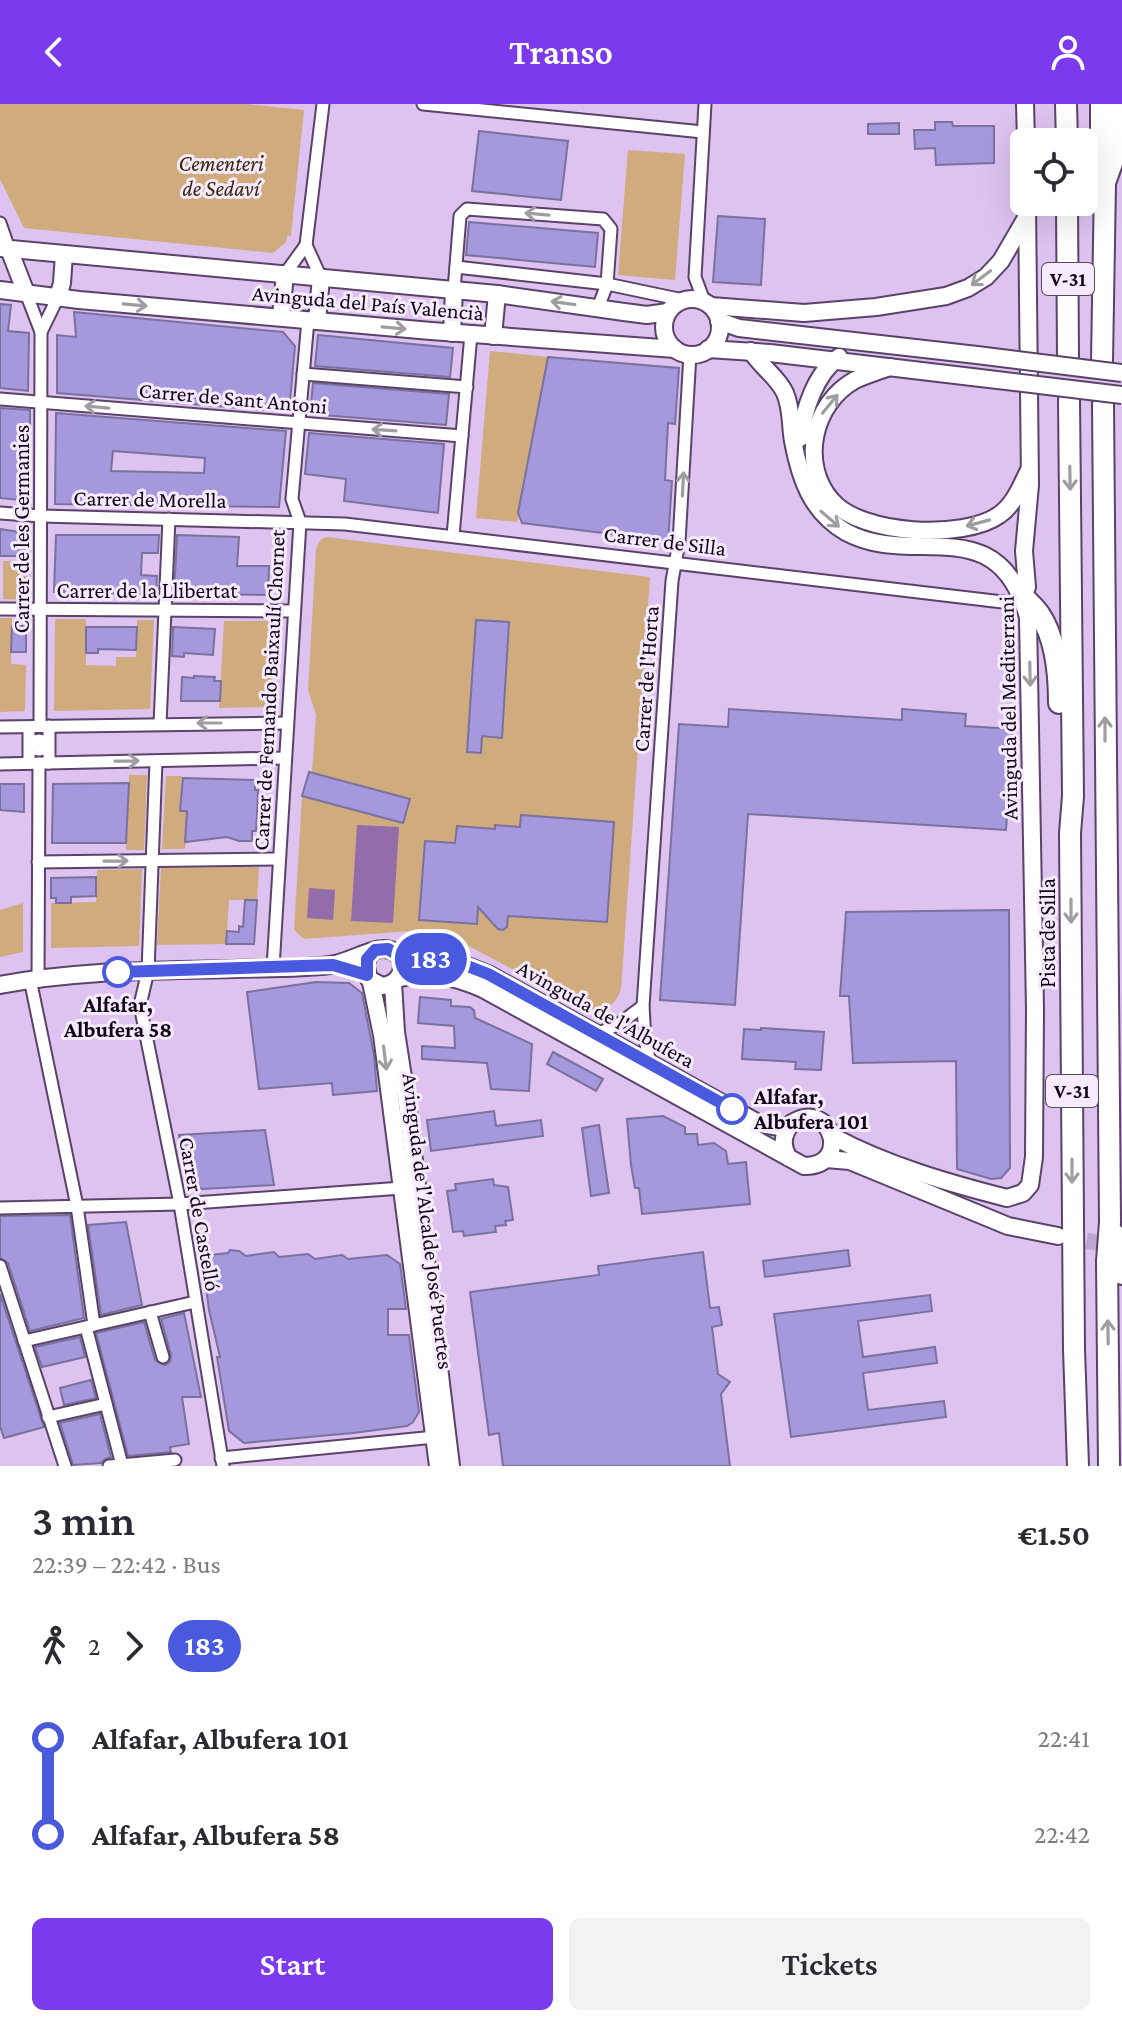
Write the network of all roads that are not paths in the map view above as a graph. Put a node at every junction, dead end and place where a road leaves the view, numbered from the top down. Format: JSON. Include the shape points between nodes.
{"nodes":[{"id":1,"x":323,"y":104,"type":"edge"},
{"id":2,"x":423,"y":104,"type":"edge"},
{"id":3,"x":705,"y":104,"type":"edge"},
{"id":4,"x":1025,"y":104,"type":"edge"},
{"id":5,"x":1066,"y":104,"type":"edge"},
{"id":6,"x":1101,"y":104,"type":"edge"},
{"id":7,"x":1117,"y":104,"type":"edge"},
{"id":8,"x":1026,"y":128,"type":"edge"},
{"id":9,"x":1067,"y":128,"type":"edge"},
{"id":10,"x":703,"y":132,"type":"junction"},
{"id":11,"x":1105,"y":183,"type":"junction"},
{"id":12,"x":1024,"y":216,"type":"edge"},
{"id":13,"x":1027,"y":216,"type":"edge"},
{"id":14,"x":1067,"y":216,"type":"edge"},
{"id":15,"x":0,"y":223,"type":"edge"},
{"id":16,"x":306,"y":245,"type":"junction"},
{"id":17,"x":5,"y":249,"type":"edge"},
{"id":18,"x":64,"y":254,"type":"junction"},
{"id":19,"x":456,"y":267,"type":"junction"},
{"id":20,"x":285,"y":274,"type":"junction"},
{"id":21,"x":695,"y":277,"type":"junction"},
{"id":22,"x":321,"y":278,"type":"junction"},
{"id":23,"x":607,"y":284,"type":"junction"},
{"id":24,"x":0,"y":290,"type":"edge"},
{"id":25,"x":454,"y":290,"type":"junction"},
{"id":26,"x":26,"y":293,"type":"junction"},
{"id":27,"x":497,"y":294,"type":"junction"},
{"id":28,"x":58,"y":297,"type":"junction"},
{"id":29,"x":685,"y":300,"type":"junction"},
{"id":30,"x":598,"y":308,"type":"junction"},
{"id":31,"x":711,"y":310,"type":"junction"},
{"id":32,"x":668,"y":312,"type":"junction"},
{"id":33,"x":281,"y":317,"type":"junction"},
{"id":34,"x":312,"y":320,"type":"junction"},
{"id":35,"x":41,"y":332,"type":"junction"},
{"id":36,"x":452,"y":333,"type":"junction"},
{"id":37,"x":471,"y":334,"type":"junction"},
{"id":38,"x":493,"y":336,"type":"junction"},
{"id":39,"x":897,"y":346,"type":"junction"},
{"id":40,"x":708,"y":349,"type":"junction"},
{"id":41,"x":751,"y":351,"type":"junction"},
{"id":42,"x":683,"y":352,"type":"junction"},
{"id":43,"x":1068,"y":356,"type":"dead end"},
{"id":44,"x":833,"y":361,"type":"junction"},
{"id":45,"x":1102,"y":361,"type":"dead end"},
{"id":46,"x":890,"y":367,"type":"junction"},
{"id":47,"x":1122,"y":373,"type":"edge"},
{"id":48,"x":303,"y":374,"type":"junction"},
{"id":49,"x":467,"y":387,"type":"junction"},
{"id":50,"x":0,"y":399,"type":"edge"},
{"id":51,"x":1069,"y":400,"type":"dead end"},
{"id":52,"x":1112,"y":400,"type":"edge"},
{"id":53,"x":42,"y":402,"type":"junction"},
{"id":54,"x":299,"y":424,"type":"junction"},
{"id":55,"x":462,"y":436,"type":"junction"},
{"id":56,"x":796,"y":451,"type":"junction"},
{"id":57,"x":1029,"y":470,"type":"junction"},
{"id":58,"x":0,"y":513,"type":"edge"},
{"id":59,"x":41,"y":516,"type":"junction"},
{"id":60,"x":169,"y":519,"type":"junction"},
{"id":61,"x":300,"y":522,"type":"junction"},
{"id":62,"x":453,"y":536,"type":"junction"},
{"id":63,"x":676,"y":562,"type":"junction"},
{"id":64,"x":1023,"y":596,"type":"junction"},
{"id":65,"x":0,"y":609,"type":"edge"},
{"id":66,"x":42,"y":609,"type":"junction"},
{"id":67,"x":165,"y":610,"type":"junction"},
{"id":68,"x":294,"y":611,"type":"junction"},
{"id":69,"x":287,"y":723,"type":"junction"},
{"id":70,"x":160,"y":724,"type":"junction"},
{"id":71,"x":39,"y":726,"type":"junction"},
{"id":72,"x":0,"y":727,"type":"edge"},
{"id":73,"x":285,"y":758,"type":"junction"},
{"id":74,"x":156,"y":761,"type":"junction"},
{"id":75,"x":39,"y":763,"type":"junction"},
{"id":76,"x":0,"y":764,"type":"edge"},
{"id":77,"x":1070,"y":833,"type":"junction"},
{"id":78,"x":279,"y":859,"type":"junction"},
{"id":79,"x":151,"y":861,"type":"junction"},
{"id":80,"x":38,"y":862,"type":"junction"},
{"id":81,"x":370,"y":954,"type":"junction"},
{"id":82,"x":398,"y":955,"type":"junction"},
{"id":83,"x":333,"y":965,"type":"junction"},
{"id":84,"x":273,"y":968,"type":"junction"},
{"id":85,"x":148,"y":971,"type":"junction"},
{"id":86,"x":369,"y":978,"type":"junction"},
{"id":87,"x":34,"y":979,"type":"junction"},
{"id":88,"x":396,"y":981,"type":"junction"},
{"id":89,"x":0,"y":985,"type":"edge"},
{"id":90,"x":643,"y":1006,"type":"junction"},
{"id":91,"x":597,"y":1034,"type":"junction"},
{"id":92,"x":650,"y":1063,"type":"junction"},
{"id":93,"x":787,"y":1128,"type":"junction"},
{"id":94,"x":832,"y":1138,"type":"junction"},
{"id":95,"x":789,"y":1158,"type":"junction"},
{"id":96,"x":826,"y":1159,"type":"junction"},
{"id":97,"x":850,"y":1161,"type":"junction"},
{"id":98,"x":402,"y":1188,"type":"junction"},
{"id":99,"x":180,"y":1204,"type":"junction"},
{"id":100,"x":77,"y":1206,"type":"junction"},
{"id":101,"x":0,"y":1208,"type":"edge"},
{"id":102,"x":1110,"y":1222,"type":"junction"},
{"id":103,"x":1058,"y":1236,"type":"tunnel mouth"},
{"id":104,"x":0,"y":1266,"type":"edge"},
{"id":105,"x":1122,"y":1274,"type":"edge"},
{"id":106,"x":195,"y":1302,"type":"junction"},
{"id":107,"x":150,"y":1312,"type":"junction"},
{"id":108,"x":90,"y":1326,"type":"junction"},
{"id":109,"x":24,"y":1341,"type":"junction"},
{"id":110,"x":1074,"y":1349,"type":"junction"},
{"id":111,"x":163,"y":1357,"type":"dead end"},
{"id":112,"x":106,"y":1404,"type":"junction"},
{"id":113,"x":48,"y":1417,"type":"junction"},
{"id":114,"x":435,"y":1437,"type":"junction"},
{"id":115,"x":175,"y":1460,"type":"dead end"},
{"id":116,"x":222,"y":1462,"type":"edge"},
{"id":117,"x":122,"y":1465,"type":"edge"},
{"id":118,"x":65,"y":1466,"type":"edge"},
{"id":119,"x":109,"y":1466,"type":"edge"},
{"id":120,"x":438,"y":1466,"type":"edge"},
{"id":121,"x":451,"y":1466,"type":"edge"},
{"id":122,"x":1064,"y":1466,"type":"edge"},
{"id":123,"x":1078,"y":1466,"type":"edge"},
{"id":124,"x":1109,"y":1466,"type":"edge"}],
"edges":[{"from":1,"to":16,"type":"street"},
{"from":2,"to":10,"type":"street"},
{"from":3,"to":10,"type":"street"},
{"from":4,"to":8,"type":"street"},
{"from":5,"to":9,"type":"highway"},
{"from":6,"to":11,"type":"highway","number":"V-31"},
{"from":7,"to":11,"type":"highway","via":[[1117,149]]},
{"from":10,"to":21,"type":"street"},
{"from":11,"to":45,"type":"highway","number":"V-31"},
{"from":12,"to":31,"type":"street","one_way":true,"via":[[1001,261],[986,277],[946,296],[804,313]]},
{"from":13,"to":57,"type":"street","name":"Avinguda del Mediterrani"},
{"from":14,"to":43,"type":"highway","number":"V-31"},
{"from":15,"to":17,"type":"street"},
{"from":16,"to":20,"type":"street"},
{"from":16,"to":22,"type":"street"},
{"from":17,"to":18,"type":"street","name":"Avinguda del País Valencià"},
{"from":17,"to":26,"type":"street"},
{"from":18,"to":20,"type":"street","name":"Avinguda del País Valencià"},
{"from":18,"to":28,"type":"street"},
{"from":19,"to":23,"type":"street","name":"Avinguda del País Valencià"},
{"from":23,"to":19,"type":"street","one_way":true,"via":[[611,229],[603,219],[467,209],[460,216]]},
{"from":19,"to":25,"type":"street","name":"Avinguda del País Valencià"},
{"from":20,"to":22,"type":"street","name":"Avinguda del País Valencià"},
{"from":20,"to":33,"type":"street"},
{"from":21,"to":29,"type":"street"},
{"from":21,"to":31,"type":"street"},
{"from":22,"to":25,"type":"street","name":"Avinguda del País Valencià"},
{"from":22,"to":34,"type":"street"},
{"from":23,"to":29,"type":"street","name":"Avinguda del País Valencià"},
{"from":23,"to":30,"type":"street"},
{"from":24,"to":26,"type":"street","name":"Avinguda del País Valencià"},
{"from":25,"to":27,"type":"street","name":"Avinguda del País Valencià"},
{"from":25,"to":36,"type":"street"},
{"from":26,"to":28,"type":"street","name":"Avinguda del País Valencià"},
{"from":26,"to":35,"type":"street"},
{"from":30,"to":27,"type":"street","name":"Avinguda del País Valencià","one_way":true},
{"from":27,"to":38,"type":"street"},
{"from":28,"to":33,"type":"street","name":"Avinguda del País Valencià","one_way":true},
{"from":28,"to":35,"type":"street"},
{"from":29,"to":31,"type":"street"},
{"from":29,"to":32,"type":"street"},
{"from":30,"to":32,"type":"street","name":"Avinguda del País Valencià","via":[[647,315]]},
{"from":31,"to":39,"type":"street","via":[[739,328]]},
{"from":31,"to":40,"type":"street","via":[[718,337]]},
{"from":32,"to":42,"type":"street","via":[[664,332]]},
{"from":33,"to":34,"type":"street","name":"Avinguda del País Valencià"},
{"from":34,"to":36,"type":"street","name":"Avinguda del País Valencià","one_way":true},
{"from":34,"to":48,"type":"street","name":"Carrer de Fernando Baixaulí Chornet"},
{"from":35,"to":53,"type":"street","name":"Carrer de les Germanies"},
{"from":36,"to":37,"type":"street","name":"Avinguda del País Valencià"},
{"from":37,"to":38,"type":"street","name":"Avinguda del País Valencià"},
{"from":37,"to":49,"type":"street"},
{"from":38,"to":42,"type":"street","name":"Avinguda del País Valencià"},
{"from":39,"to":44,"type":"street","via":[[853,351]]},
{"from":39,"to":47,"type":"street","bridge":true},
{"from":40,"to":41,"type":"street"},
{"from":40,"to":42,"type":"street"},
{"from":41,"to":44,"type":"street"},
{"from":41,"to":56,"type":"street","via":[[784,392]]},
{"from":63,"to":42,"type":"street","name":"Carrer de l'Horta","one_way":true},
{"from":44,"to":46,"type":"street"},
{"from":44,"to":56,"type":"street","via":[[812,392]]},
{"from":46,"to":52,"type":"street","bridge":true},
{"from":57,"to":46,"type":"street","one_way":true,"via":[[1016,498],[1000,515],[947,530],[875,525],[832,502],[814,458],[821,415],[854,381]]},
{"from":48,"to":49,"type":"street"},
{"from":48,"to":54,"type":"street","name":"Carrer de Fernando Baixaulí Chornet"},
{"from":49,"to":55,"type":"street"},
{"from":50,"to":53,"type":"street","name":"Carrer de Sant Antoni"},
{"from":51,"to":77,"type":"highway","name":"Pista de Silla","number":"V-31","one_way":true},
{"from":102,"to":52,"type":"highway","number":"V-31","one_way":true},
{"from":54,"to":53,"type":"street","name":"Carrer de Sant Antoni","one_way":true},
{"from":53,"to":59,"type":"street","name":"Carrer de les Germanies"},
{"from":55,"to":54,"type":"street","name":"Carrer de Sant Antoni","one_way":true},
{"from":54,"to":61,"type":"street","name":"Carrer de Fernando Baixaulí Chornet","via":[[292,499]]},
{"from":55,"to":62,"type":"street"},
{"from":56,"to":64,"type":"street","one_way":true,"via":[[806,492],[847,532],[884,543],[981,554],[1002,568]]},
{"from":57,"to":64,"type":"street","name":"Avinguda del Mediterrani"},
{"from":58,"to":59,"type":"street","name":"Carrer de Morella"},
{"from":59,"to":60,"type":"street","name":"Carrer de Morella"},
{"from":59,"to":66,"type":"street","name":"Carrer de les Germanies"},
{"from":60,"to":61,"type":"street","name":"Carrer de Morella"},
{"from":60,"to":67,"type":"street"},
{"from":61,"to":62,"type":"street","name":"Carrer de Silla"},
{"from":61,"to":68,"type":"street","name":"Carrer de Fernando Baixaulí Chornet"},
{"from":62,"to":63,"type":"street","name":"Carrer de Silla"},
{"from":63,"to":64,"type":"street","name":"Carrer de Silla","via":[[1011,603]]},
{"from":63,"to":90,"type":"street","name":"Carrer de l'Horta"},
{"from":64,"to":77,"type":"highway","via":[[1041,616],[1056,660],[1059,794]]},
{"from":64,"to":94,"type":"street","name":"Avinguda del Mediterrani","one_way":true,"via":[[1030,638],[1030,1185],[1007,1198]]},
{"from":65,"to":66,"type":"street","name":"Carrer de la Llibertat"},
{"from":66,"to":67,"type":"street","name":"Carrer de la Llibertat"},
{"from":66,"to":71,"type":"street","name":"Carrer de les Germanies"},
{"from":67,"to":68,"type":"street","name":"Carrer de la Llibertat"},
{"from":67,"to":70,"type":"street"},
{"from":68,"to":69,"type":"street","name":"Carrer de Fernando Baixaulí Chornet"},
{"from":69,"to":70,"type":"street","one_way":true},
{"from":69,"to":73,"type":"street","name":"Carrer de Fernando Baixaulí Chornet"},
{"from":70,"to":71,"type":"street"},
{"from":71,"to":72,"type":"street"},
{"from":71,"to":75,"type":"street","name":"Carrer de les Germanies"},
{"from":71,"to":75,"type":"street","name":"Carrer de les Germanies"},
{"from":73,"to":74,"type":"street"},
{"from":73,"to":78,"type":"street","name":"Carrer de Fernando Baixaulí Chornet"},
{"from":75,"to":74,"type":"street","one_way":true},
{"from":74,"to":79,"type":"street","name":"Carrer de Castelló"},
{"from":75,"to":76,"type":"street"},
{"from":75,"to":80,"type":"street","name":"Carrer de les Germanies"},
{"from":77,"to":110,"type":"highway","name":"Pista de Silla","number":"V-31","one_way":true},
{"from":78,"to":79,"type":"street"},
{"from":78,"to":84,"type":"street","name":"Carrer de Fernando Baixaulí Chornet"},
{"from":80,"to":79,"type":"street","one_way":true},
{"from":79,"to":85,"type":"street","name":"Carrer de Castelló"},
{"from":80,"to":87,"type":"street","name":"Carrer de les Germanies"},
{"from":81,"to":82,"type":"street","via":[[388,949]]},
{"from":81,"to":83,"type":"street"},
{"from":81,"to":86,"type":"street","via":[[365,964]]},
{"from":82,"to":88,"type":"street","via":[[402,967]]},
{"from":82,"to":91,"type":"street","name":"Avinguda de l'Albufera","via":[[478,970]]},
{"from":83,"to":84,"type":"street"},
{"from":83,"to":86,"type":"street"},
{"from":84,"to":85,"type":"street"},
{"from":85,"to":87,"type":"street"},
{"from":85,"to":99,"type":"street","name":"Carrer de Castelló","via":[[140,1005]]},
{"from":86,"to":88,"type":"street","via":[[382,986]]},
{"from":86,"to":98,"type":"street","name":"Avinguda de l'Alcalde José Puertes","one_way":true},
{"from":87,"to":89,"type":"street"},
{"from":87,"to":100,"type":"street"},
{"from":88,"to":95,"type":"street","name":"Avinguda de l'Albufera","via":[[426,974],[456,977],[483,989]]},
{"from":88,"to":121,"type":"street","name":"Avinguda de l'Alcalde José Puertes","via":[[396,1032]]},
{"from":90,"to":91,"type":"street"},
{"from":90,"to":92,"type":"street","name":"Carrer de l'Horta"},
{"from":91,"to":92,"type":"street","name":"Avinguda de l'Albufera"},
{"from":92,"to":93,"type":"street","name":"Avinguda de l'Albufera","via":[[760,1124]]},
{"from":93,"to":94,"type":"street","via":[[811,1117],[824,1123]]},
{"from":93,"to":95,"type":"street","via":[[783,1144]]},
{"from":94,"to":96,"type":"street"},
{"from":94,"to":97,"type":"street"},
{"from":95,"to":96,"type":"street","via":[[804,1166]]},
{"from":96,"to":97,"type":"street"},
{"from":97,"to":103,"type":"street","via":[[1008,1226]]},
{"from":98,"to":99,"type":"street"},
{"from":98,"to":114,"type":"street","name":"Avinguda de l'Alcalde José Puertes"},
{"from":99,"to":100,"type":"street"},
{"from":99,"to":106,"type":"street","name":"Carrer de Castelló"},
{"from":100,"to":101,"type":"street"},
{"from":100,"to":108,"type":"street"},
{"from":102,"to":105,"type":"highway"},
{"from":124,"to":102,"type":"highway","number":"V-31","one_way":true},
{"from":104,"to":109,"type":"street"},
{"from":106,"to":107,"type":"street"},
{"from":106,"to":116,"type":"street","name":"Carrer de Castelló"},
{"from":107,"to":108,"type":"street"},
{"from":107,"to":111,"type":"street"},
{"from":108,"to":109,"type":"street"},
{"from":108,"to":112,"type":"street"},
{"from":109,"to":113,"type":"street"},
{"from":110,"to":122,"type":"highway","via":[[1064,1393]]},
{"from":110,"to":123,"type":"highway","name":"Pista de Silla","number":"V-31"},
{"from":112,"to":113,"type":"street"},
{"from":112,"to":117,"type":"street"},
{"from":113,"to":118,"type":"street"},
{"from":114,"to":116,"type":"street"},
{"from":114,"to":120,"type":"street","name":"Avinguda de l'Alcalde José Puertes"},
{"from":115,"to":117,"type":"street"},
{"from":117,"to":119,"type":"street"}]}
